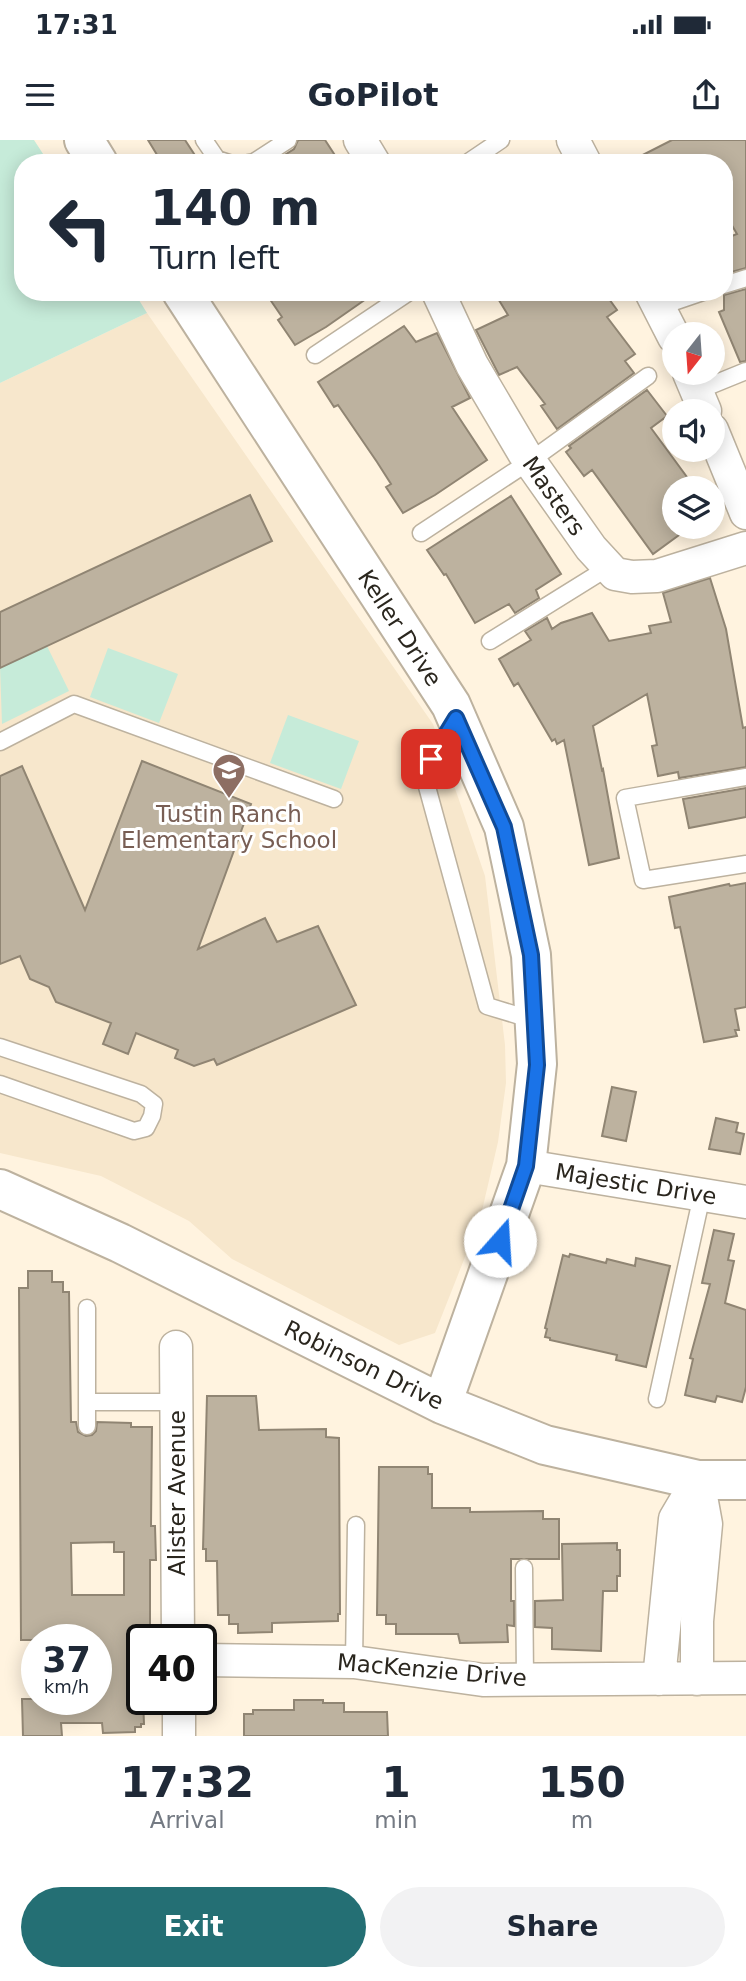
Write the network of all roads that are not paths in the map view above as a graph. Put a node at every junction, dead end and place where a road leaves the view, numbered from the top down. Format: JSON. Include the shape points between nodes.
{"nodes":[{"id":1,"x":288,"y":140,"type":"edge"},
{"id":2,"x":501,"y":140,"type":"edge"},
{"id":3,"x":266,"y":154,"type":"edge"},
{"id":4,"x":480,"y":154,"type":"edge"},
{"id":5,"x":188,"y":301,"type":"edge"},
{"id":6,"x":396,"y":301,"type":"edge"},
{"id":7,"x":442,"y":301,"type":"edge"},
{"id":8,"x":656,"y":301,"type":"edge"},
{"id":9,"x":666,"y":322,"type":"edge"},
{"id":10,"x":315,"y":355,"type":"dead end"},
{"id":11,"x":746,"y":372,"type":"edge"},
{"id":12,"x":648,"y":376,"type":"dead end"},
{"id":13,"x":697,"y":392,"type":"edge"},
{"id":14,"x":530,"y":461,"type":"junction"},
{"id":15,"x":725,"y":462,"type":"edge"},
{"id":16,"x":746,"y":513,"type":"edge"},
{"id":17,"x":421,"y":533,"type":"dead end"},
{"id":18,"x":746,"y":548,"type":"edge"},
{"id":19,"x":609,"y":567,"type":"junction"},
{"id":20,"x":490,"y":641,"type":"dead end"},
{"id":21,"x":456,"y":718,"type":"junction"},
{"id":22,"x":0,"y":742,"type":"edge"},
{"id":23,"x":746,"y":777,"type":"edge"},
{"id":24,"x":334,"y":799,"type":"dead end"},
{"id":25,"x":746,"y":863,"type":"edge"},
{"id":26,"x":535,"y":1021,"type":"junction"},
{"id":27,"x":0,"y":1047,"type":"edge"},
{"id":28,"x":0,"y":1084,"type":"edge"},
{"id":29,"x":526,"y":1166,"type":"junction"},
{"id":30,"x":0,"y":1189,"type":"edge"},
{"id":31,"x":702,"y":1195,"type":"junction"},
{"id":32,"x":746,"y":1202,"type":"edge"},
{"id":33,"x":87,"y":1308,"type":"dead end"},
{"id":34,"x":176,"y":1347,"type":"dead end"},
{"id":35,"x":656,"y":1399,"type":"dead end"},
{"id":36,"x":87,"y":1402,"type":"junction"},
{"id":37,"x":177,"y":1402,"type":"junction"},
{"id":38,"x":442,"y":1404,"type":"junction"},
{"id":39,"x":87,"y":1426,"type":"dead end"},
{"id":40,"x":698,"y":1480,"type":"junction"},
{"id":41,"x":746,"y":1480,"type":"edge"},
{"id":42,"x":356,"y":1525,"type":"dead end"},
{"id":43,"x":524,"y":1568,"type":"dead end"},
{"id":44,"x":178,"y":1624,"type":"edge"},
{"id":45,"x":217,"y":1660,"type":"edge"},
{"id":46,"x":354,"y":1662,"type":"junction"},
{"id":47,"x":746,"y":1678,"type":"edge"},
{"id":48,"x":526,"y":1679,"type":"junction"},
{"id":49,"x":659,"y":1679,"type":"junction"},
{"id":50,"x":696,"y":1679,"type":"junction"},
{"id":51,"x":179,"y":1715,"type":"edge"},
{"id":52,"x":179,"y":1736,"type":"edge"}],
"edges":[{"from":1,"to":3,"type":"lane"},
{"from":2,"to":4,"type":"lane"},
{"from":5,"to":21,"type":"street","name":"Keller Drive"},
{"from":6,"to":10,"type":"lane"},
{"from":7,"to":14,"type":"street","name":"Masters","via":[[472,365]]},
{"from":8,"to":9,"type":"street"},
{"from":11,"to":13,"type":"lane"},
{"from":12,"to":14,"type":"lane"},
{"from":14,"to":17,"type":"lane"},
{"from":14,"to":19,"type":"street","name":"Masters"},
{"from":15,"to":16,"type":"street"},
{"from":18,"to":19,"type":"street","via":[[657,576],[615,574]]},
{"from":19,"to":20,"type":"lane"},
{"from":21,"to":26,"type":"street","name":"Keller Drive","via":[[504,827],[531,955]]},
{"from":21,"to":26,"type":"lane","via":[[423,772],[487,1006]]},
{"from":22,"to":24,"type":"lane","via":[[74,704]]},
{"from":23,"to":25,"type":"lane","via":[[625,798],[643,880]]},
{"from":26,"to":29,"type":"street","name":"Keller Drive","via":[[537,1065]]},
{"from":27,"to":28,"type":"lane","via":[[141,1094],[154,1104],[152,1116],[146,1128],[134,1131]]},
{"from":29,"to":31,"type":"street","name":"Majestic Drive"},
{"from":29,"to":38,"type":"street","name":"Keller Drive"},
{"from":30,"to":38,"type":"street","name":"Robinson Drive","via":[[120,1243]]},
{"from":31,"to":32,"type":"street","name":"Majestic Drive"},
{"from":31,"to":35,"type":"lane"},
{"from":33,"to":36,"type":"lane"},
{"from":34,"to":37,"type":"street","name":"Alister Avenue"},
{"from":36,"to":37,"type":"lane"},
{"from":36,"to":39,"type":"lane"},
{"from":37,"to":44,"type":"street","name":"Alister Avenue"},
{"from":38,"to":40,"type":"street","name":"Robinson Drive","via":[[545,1445]]},
{"from":40,"to":41,"type":"street","name":"Robinson Drive"},
{"from":40,"to":49,"type":"street","via":[[675,1519]]},
{"from":40,"to":50,"type":"street","via":[[706,1524]]},
{"from":42,"to":46,"type":"lane"},
{"from":43,"to":48,"type":"lane"},
{"from":45,"to":46,"type":"street","name":"MacKenzie Drive"},
{"from":46,"to":48,"type":"street","name":"MacKenzie Drive","via":[[483,1679]]},
{"from":47,"to":50,"type":"street","name":"MacKenzie Drive"},
{"from":48,"to":49,"type":"street","name":"MacKenzie Drive"},
{"from":49,"to":50,"type":"street","name":"MacKenzie Drive"},
{"from":51,"to":52,"type":"street"}]}
